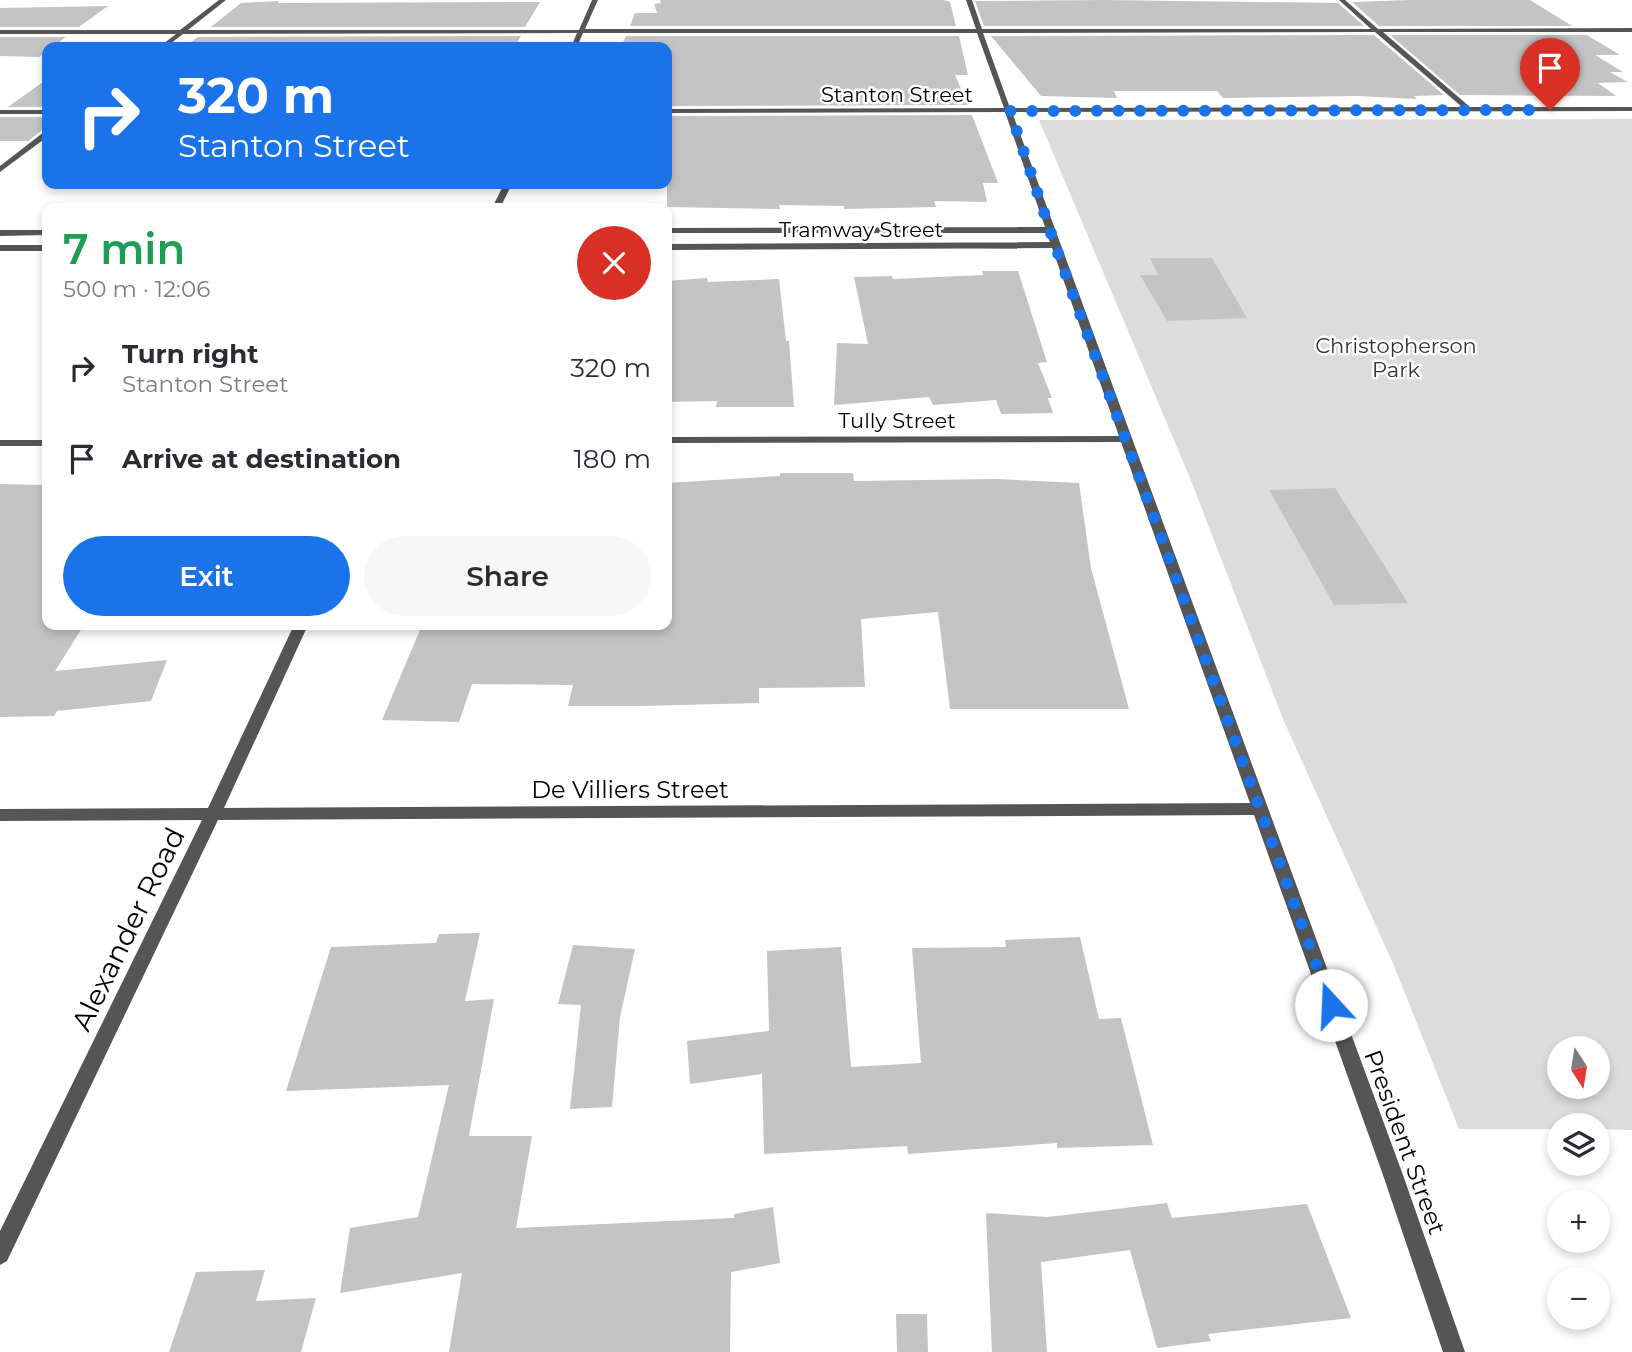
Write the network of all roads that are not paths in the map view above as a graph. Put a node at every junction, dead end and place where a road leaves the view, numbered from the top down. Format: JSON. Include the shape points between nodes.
{"nodes":[{"id":1,"x":223,"y":0,"type":"edge"},
{"id":2,"x":595,"y":0,"type":"edge"},
{"id":3,"x":969,"y":0,"type":"edge"},
{"id":4,"x":1342,"y":0,"type":"edge"},
{"id":5,"x":978,"y":30,"type":"junction"},
{"id":6,"x":1377,"y":30,"type":"junction"},
{"id":7,"x":1632,"y":30,"type":"edge"},
{"id":8,"x":0,"y":32,"type":"edge"},
{"id":9,"x":182,"y":32,"type":"junction"},
{"id":10,"x":582,"y":32,"type":"junction"},
{"id":11,"x":169,"y":42,"type":"edge"},
{"id":12,"x":577,"y":42,"type":"edge"},
{"id":13,"x":1632,"y":109,"type":"edge"},
{"id":14,"x":1469,"y":110,"type":"junction"},
{"id":15,"x":672,"y":111,"type":"edge"},
{"id":16,"x":1010,"y":111,"type":"junction"},
{"id":17,"x":0,"y":112,"type":"edge"},
{"id":18,"x":42,"y":112,"type":"edge"},
{"id":19,"x":42,"y":138,"type":"edge"},
{"id":20,"x":0,"y":170,"type":"edge"},
{"id":21,"x":1051,"y":230,"type":"junction"},
{"id":22,"x":672,"y":231,"type":"edge"},
{"id":23,"x":772,"y":231,"type":"junction"},
{"id":24,"x":0,"y":233,"type":"edge"},
{"id":25,"x":42,"y":233,"type":"edge"},
{"id":26,"x":1055,"y":245,"type":"junction"},
{"id":27,"x":672,"y":247,"type":"edge"},
{"id":28,"x":770,"y":247,"type":"junction"},
{"id":29,"x":0,"y":248,"type":"edge"},
{"id":30,"x":42,"y":248,"type":"edge"},
{"id":31,"x":1127,"y":439,"type":"junction"},
{"id":32,"x":672,"y":440,"type":"edge"},
{"id":33,"x":0,"y":443,"type":"edge"},
{"id":34,"x":42,"y":443,"type":"edge"},
{"id":35,"x":299,"y":630,"type":"edge"},
{"id":36,"x":1261,"y":809,"type":"junction"},
{"id":37,"x":0,"y":814,"type":"edge"},
{"id":38,"x":213,"y":814,"type":"junction"},
{"id":39,"x":0,"y":1254,"type":"edge"},
{"id":40,"x":1454,"y":1352,"type":"edge"}],
"edges":[{"from":1,"to":9,"type":"street"},
{"from":2,"to":10,"type":"street"},
{"from":3,"to":5,"type":"street","name":"President Street"},
{"from":4,"to":6,"type":"street"},
{"from":5,"to":6,"type":"street"},
{"from":5,"to":10,"type":"street"},
{"from":5,"to":16,"type":"street","name":"President Street"},
{"from":6,"to":7,"type":"street"},
{"from":6,"to":14,"type":"street"},
{"from":8,"to":9,"type":"street"},
{"from":9,"to":10,"type":"street"},
{"from":9,"to":11,"type":"street"},
{"from":10,"to":12,"type":"street"},
{"from":13,"to":14,"type":"street","name":"Stanton Street"},
{"from":14,"to":16,"type":"street","name":"Stanton Street"},
{"from":15,"to":16,"type":"street","name":"Stanton Street"},
{"from":16,"to":21,"type":"street","name":"President Street"},
{"from":17,"to":18,"type":"street"},
{"from":19,"to":20,"type":"street"},
{"from":21,"to":23,"type":"street","name":"Tramway Street"},
{"from":21,"to":26,"type":"street","name":"President Street"},
{"from":22,"to":23,"type":"street","name":"Tramway Street"},
{"from":23,"to":28,"type":"street"},
{"from":24,"to":25,"type":"street"},
{"from":26,"to":28,"type":"street","name":"Tramway Street"},
{"from":26,"to":31,"type":"street","name":"President Street"},
{"from":27,"to":28,"type":"street","name":"Tramway Street"},
{"from":29,"to":30,"type":"street"},
{"from":31,"to":32,"type":"street","name":"Tully Street"},
{"from":31,"to":36,"type":"street","name":"President Street"},
{"from":33,"to":34,"type":"street"},
{"from":35,"to":38,"type":"street","name":"Alexander Road"},
{"from":36,"to":38,"type":"street","name":"De Villiers Street"},
{"from":36,"to":40,"type":"street","name":"President Street"},
{"from":37,"to":38,"type":"street","name":"De Villiers Street"},
{"from":38,"to":39,"type":"street","name":"Alexander Road"}]}
